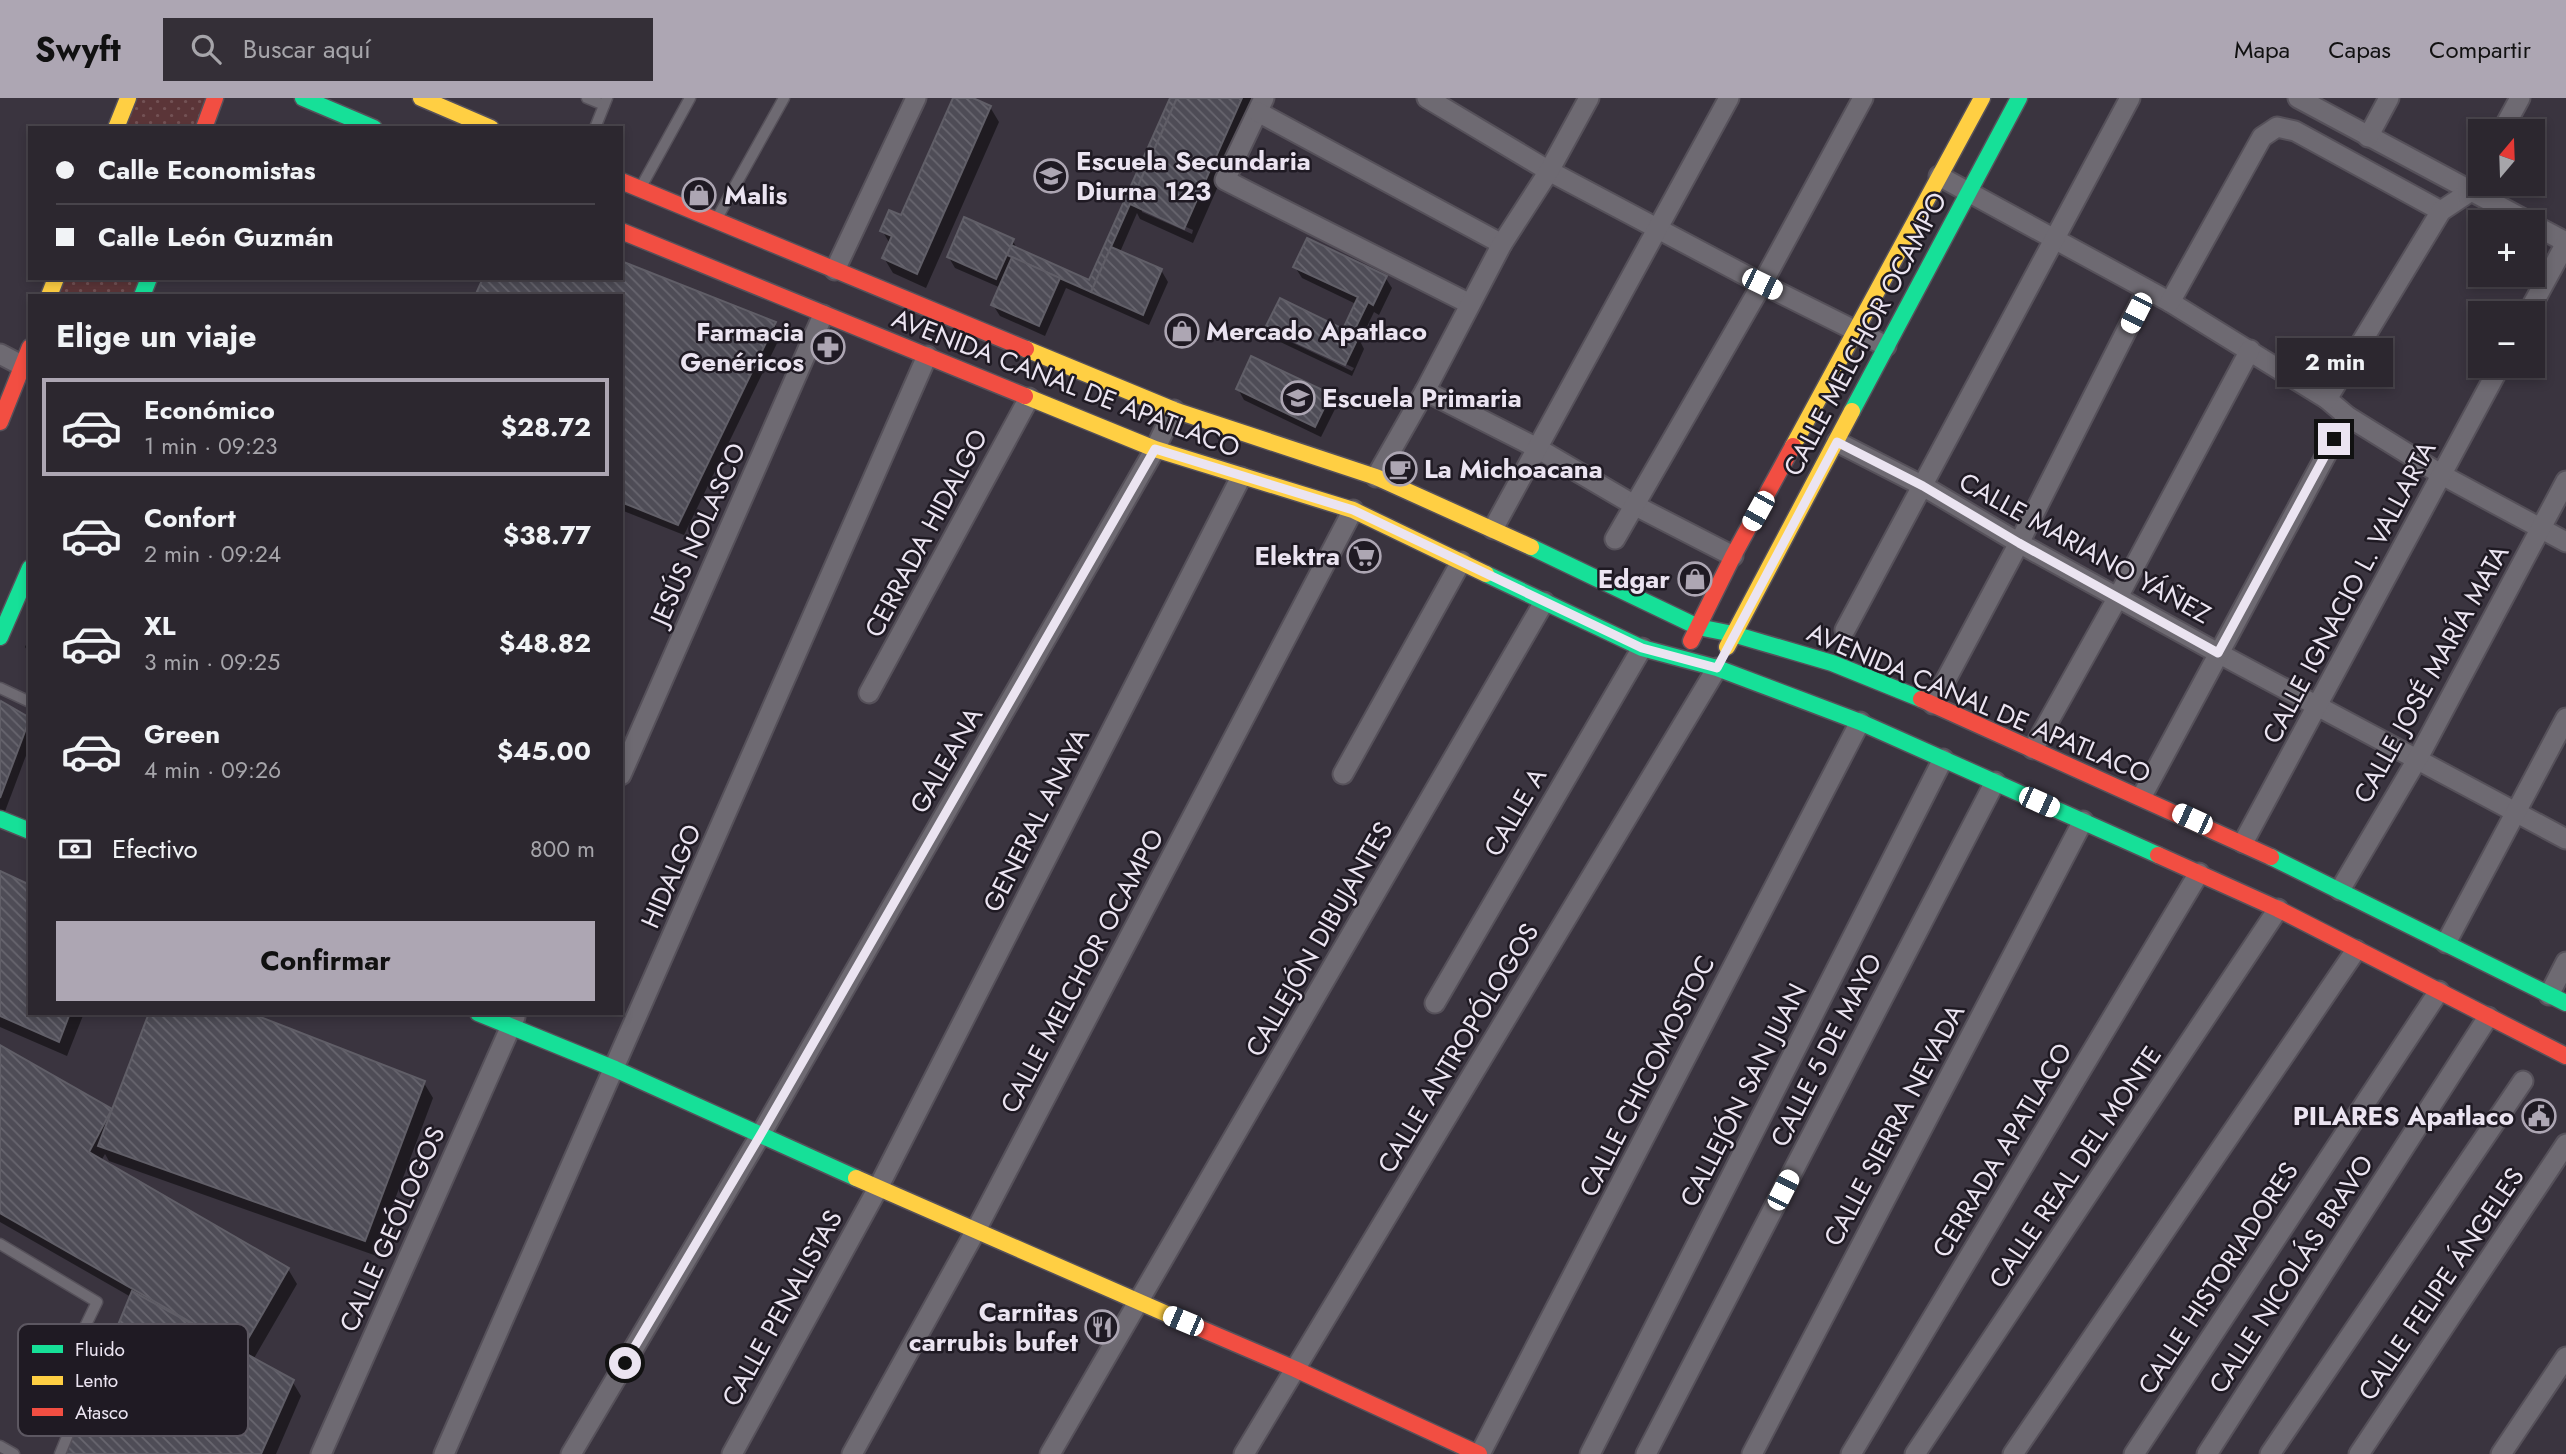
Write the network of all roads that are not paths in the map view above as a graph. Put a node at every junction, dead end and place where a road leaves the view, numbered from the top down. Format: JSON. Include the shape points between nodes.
{"nodes":[{"id":1,"x":128,"y":98,"type":"edge"},
{"id":2,"x":215,"y":98,"type":"edge"},
{"id":3,"x":303,"y":98,"type":"edge"},
{"id":4,"x":421,"y":98,"type":"edge"},
{"id":5,"x":587,"y":98,"type":"edge"},
{"id":6,"x":690,"y":98,"type":"edge"},
{"id":7,"x":783,"y":98,"type":"edge"},
{"id":8,"x":916,"y":98,"type":"edge"},
{"id":9,"x":1427,"y":98,"type":"edge"},
{"id":10,"x":1589,"y":98,"type":"edge"},
{"id":11,"x":1729,"y":98,"type":"edge"},
{"id":12,"x":1863,"y":98,"type":"edge"},
{"id":13,"x":1982,"y":98,"type":"edge"},
{"id":14,"x":2019,"y":98,"type":"edge"},
{"id":15,"x":2130,"y":98,"type":"edge"},
{"id":16,"x":2298,"y":98,"type":"edge"},
{"id":17,"x":2389,"y":98,"type":"edge"},
{"id":18,"x":2520,"y":98,"type":"edge"},
{"id":19,"x":606,"y":102,"type":"edge"},
{"id":20,"x":1261,"y":105,"type":"edge"},
{"id":21,"x":2509,"y":119,"type":"edge"},
{"id":22,"x":117,"y":126,"type":"edge"},
{"id":23,"x":205,"y":126,"type":"edge"},
{"id":24,"x":369,"y":126,"type":"edge"},
{"id":25,"x":486,"y":126,"type":"edge"},
{"id":26,"x":596,"y":126,"type":"edge"},
{"id":27,"x":2368,"y":136,"type":"junction"},
{"id":28,"x":1549,"y":171,"type":"junction"},
{"id":29,"x":1939,"y":176,"type":"junction"},
{"id":30,"x":2468,"y":179,"type":"edge"},
{"id":31,"x":623,"y":182,"type":"edge"},
{"id":32,"x":2468,"y":188,"type":"edge"},
{"id":33,"x":640,"y":189,"type":"junction"},
{"id":34,"x":1970,"y":192,"type":"junction"},
{"id":35,"x":2494,"y":196,"type":"edge"},
{"id":36,"x":2513,"y":210,"type":"edge"},
{"id":37,"x":2441,"y":211,"type":"junction"},
{"id":38,"x":716,"y":221,"type":"junction"},
{"id":39,"x":1656,"y":228,"type":"junction"},
{"id":40,"x":623,"y":231,"type":"edge"},
{"id":41,"x":2545,"y":231,"type":"edge"},
{"id":42,"x":2055,"y":239,"type":"junction"},
{"id":43,"x":2566,"y":242,"type":"edge"},
{"id":44,"x":1502,"y":244,"type":"junction"},
{"id":45,"x":835,"y":270,"type":"junction"},
{"id":46,"x":1762,"y":284,"type":"junction"},
{"id":47,"x":2147,"y":290,"type":"junction"},
{"id":48,"x":2534,"y":301,"type":"edge"},
{"id":49,"x":2170,"y":302,"type":"junction"},
{"id":50,"x":1470,"y":304,"type":"junction"},
{"id":51,"x":823,"y":315,"type":"junction"},
{"id":52,"x":1857,"y":331,"type":"junction"},
{"id":53,"x":1886,"y":346,"type":"junction"},
{"id":54,"x":2250,"y":350,"type":"junction"},
{"id":55,"x":28,"y":352,"type":"edge"},
{"id":56,"x":0,"y":354,"type":"edge"},
{"id":57,"x":927,"y":356,"type":"junction"},
{"id":58,"x":23,"y":366,"type":"junction"},
{"id":59,"x":2494,"y":378,"type":"edge"},
{"id":60,"x":1425,"y":391,"type":"junction"},
{"id":61,"x":1029,"y":398,"type":"junction"},
{"id":62,"x":2327,"y":398,"type":"junction"},
{"id":63,"x":1174,"y":410,"type":"junction"},
{"id":64,"x":2347,"y":416,"type":"junction"},
{"id":65,"x":0,"y":422,"type":"edge"},
{"id":66,"x":1837,"y":442,"type":"junction"},
{"id":67,"x":1537,"y":448,"type":"junction"},
{"id":68,"x":1155,"y":449,"type":"junction"},
{"id":69,"x":2442,"y":475,"type":"junction"},
{"id":70,"x":1241,"y":477,"type":"junction"},
{"id":71,"x":1376,"y":477,"type":"junction"},
{"id":72,"x":2566,"y":481,"type":"edge"},
{"id":73,"x":1923,"y":486,"type":"junction"},
{"id":74,"x":1634,"y":505,"type":"junction"},
{"id":75,"x":1353,"y":510,"type":"junction"},
{"id":76,"x":1493,"y":529,"type":"junction"},
{"id":77,"x":2540,"y":529,"type":"junction"},
{"id":78,"x":1615,"y":539,"type":"dead end"},
{"id":79,"x":2566,"y":542,"type":"edge"},
{"id":80,"x":2019,"y":543,"type":"junction"},
{"id":81,"x":1733,"y":556,"type":"junction"},
{"id":82,"x":1461,"y":562,"type":"junction"},
{"id":83,"x":28,"y":573,"type":"edge"},
{"id":84,"x":2118,"y":597,"type":"junction"},
{"id":85,"x":1544,"y":602,"type":"junction"},
{"id":86,"x":1698,"y":626,"type":"junction"},
{"id":87,"x":1845,"y":630,"type":"dead end"},
{"id":88,"x":1733,"y":634,"type":"junction"},
{"id":89,"x":0,"y":637,"type":"edge"},
{"id":90,"x":1642,"y":648,"type":"junction"},
{"id":91,"x":2218,"y":653,"type":"junction"},
{"id":92,"x":1682,"y":658,"type":"junction"},
{"id":93,"x":1717,"y":668,"type":"junction"},
{"id":94,"x":0,"y":688,"type":"edge"},
{"id":95,"x":869,"y":693,"type":"dead end"},
{"id":96,"x":28,"y":701,"type":"edge"},
{"id":97,"x":1933,"y":704,"type":"junction"},
{"id":98,"x":2319,"y":706,"type":"junction"},
{"id":99,"x":2566,"y":718,"type":"edge"},
{"id":100,"x":1860,"y":722,"type":"junction"},
{"id":101,"x":2034,"y":748,"type":"junction"},
{"id":102,"x":2418,"y":758,"type":"junction"},
{"id":103,"x":1943,"y":759,"type":"junction"},
{"id":104,"x":623,"y":770,"type":"edge"},
{"id":105,"x":1343,"y":774,"type":"dead end"},
{"id":106,"x":1994,"y":782,"type":"junction"},
{"id":107,"x":2142,"y":796,"type":"junction"},
{"id":108,"x":2516,"y":812,"type":"junction"},
{"id":109,"x":0,"y":819,"type":"edge"},
{"id":110,"x":2083,"y":821,"type":"junction"},
{"id":111,"x":28,"y":830,"type":"edge"},
{"id":112,"x":2566,"y":839,"type":"edge"},
{"id":113,"x":2243,"y":843,"type":"junction"},
{"id":114,"x":2199,"y":873,"type":"junction"},
{"id":115,"x":2340,"y":890,"type":"junction"},
{"id":116,"x":2278,"y":909,"type":"junction"},
{"id":117,"x":2446,"y":943,"type":"junction"},
{"id":118,"x":2356,"y":950,"type":"junction"},
{"id":119,"x":2566,"y":962,"type":"edge"},
{"id":120,"x":2439,"y":991,"type":"junction"},
{"id":121,"x":2557,"y":999,"type":"edge"},
{"id":122,"x":1434,"y":1003,"type":"dead end"},
{"id":123,"x":490,"y":1015,"type":"edge"},
{"id":124,"x":2488,"y":1017,"type":"junction"},
{"id":125,"x":514,"y":1019,"type":"edge"},
{"id":126,"x":2566,"y":1056,"type":"edge"},
{"id":127,"x":615,"y":1069,"type":"junction"},
{"id":128,"x":2523,"y":1081,"type":"dead end"},
{"id":129,"x":761,"y":1134,"type":"junction"},
{"id":130,"x":2566,"y":1144,"type":"edge"},
{"id":131,"x":878,"y":1188,"type":"junction"},
{"id":132,"x":975,"y":1232,"type":"junction"},
{"id":133,"x":0,"y":1244,"type":"edge"},
{"id":134,"x":1138,"y":1302,"type":"junction"},
{"id":135,"x":86,"y":1324,"type":"edge"},
{"id":136,"x":2566,"y":1357,"type":"edge"},
{"id":137,"x":1295,"y":1369,"type":"junction"},
{"id":138,"x":67,"y":1436,"type":"edge"},
{"id":139,"x":0,"y":1446,"type":"edge"},
{"id":140,"x":14,"y":1454,"type":"edge"},
{"id":141,"x":60,"y":1454,"type":"edge"},
{"id":142,"x":321,"y":1454,"type":"edge"},
{"id":143,"x":444,"y":1454,"type":"edge"},
{"id":144,"x":571,"y":1454,"type":"edge"},
{"id":145,"x":732,"y":1454,"type":"edge"},
{"id":146,"x":852,"y":1454,"type":"edge"},
{"id":147,"x":1051,"y":1454,"type":"edge"},
{"id":148,"x":1244,"y":1454,"type":"edge"},
{"id":149,"x":1479,"y":1454,"type":"edge"},
{"id":150,"x":1590,"y":1454,"type":"edge"},
{"id":151,"x":1646,"y":1454,"type":"edge"},
{"id":152,"x":1752,"y":1454,"type":"edge"},
{"id":153,"x":1852,"y":1454,"type":"edge"},
{"id":154,"x":1915,"y":1454,"type":"edge"},
{"id":155,"x":2012,"y":1454,"type":"edge"},
{"id":156,"x":2134,"y":1454,"type":"edge"},
{"id":157,"x":2207,"y":1454,"type":"edge"},
{"id":158,"x":2270,"y":1454,"type":"edge"},
{"id":159,"x":2359,"y":1454,"type":"edge"},
{"id":160,"x":2501,"y":1454,"type":"edge"}],
"edges":[{"from":1,"to":22,"type":"street"},
{"from":2,"to":23,"type":"street"},
{"from":3,"to":24,"type":"street"},
{"from":4,"to":25,"type":"street"},
{"from":5,"to":19,"type":"lane"},
{"from":6,"to":33,"type":"lane"},
{"from":7,"to":38,"type":"lane"},
{"from":8,"to":45,"type":"street"},
{"from":9,"to":28,"type":"street"},
{"from":10,"to":28,"type":"street"},
{"from":11,"to":39,"type":"street"},
{"from":12,"to":46,"type":"street"},
{"from":13,"to":29,"type":"street","name":"CALLE MELCHOR OCAMPO"},
{"from":14,"to":34,"type":"street","name":"CALLE MELCHOR OCAMPO"},
{"from":15,"to":42,"type":"street"},
{"from":16,"to":27,"type":"street"},
{"from":17,"to":27,"type":"street"},
{"from":18,"to":21,"type":"street"},
{"from":19,"to":26,"type":"lane"},
{"from":20,"to":44,"type":"street"},
{"from":20,"to":50,"type":"street","via":[[1225,180]]},
{"from":27,"to":30,"type":"street"},
{"from":28,"to":39,"type":"street"},
{"from":28,"to":44,"type":"street"},
{"from":29,"to":34,"type":"street"},
{"from":29,"to":52,"type":"street","name":"CALLE MELCHOR OCAMPO"},
{"from":31,"to":33,"type":"street","name":"AVENIDA CANAL DE APATLACO"},
{"from":32,"to":37,"type":"street"},
{"from":33,"to":38,"type":"street","name":"AVENIDA CANAL DE APATLACO"},
{"from":34,"to":42,"type":"street"},
{"from":34,"to":53,"type":"street","name":"CALLE MELCHOR OCAMPO"},
{"from":35,"to":36,"type":"street"},
{"from":37,"to":49,"type":"street","via":[[2295,131],[2277,127],[2262,137]]},
{"from":37,"to":62,"type":"street"},
{"from":38,"to":45,"type":"street","name":"AVENIDA CANAL DE APATLACO"},
{"from":39,"to":46,"type":"street"},
{"from":39,"to":67,"type":"street"},
{"from":40,"to":51,"type":"street","name":"AVENIDA CANAL DE APATLACO"},
{"from":41,"to":43,"type":"street"},
{"from":42,"to":47,"type":"street"},
{"from":42,"to":73,"type":"street"},
{"from":43,"to":48,"type":"street"},
{"from":44,"to":50,"type":"street"},
{"from":45,"to":63,"type":"street","name":"AVENIDA CANAL DE APATLACO"},
{"from":46,"to":52,"type":"street"},
{"from":46,"to":74,"type":"street"},
{"from":47,"to":49,"type":"street"},
{"from":47,"to":80,"type":"street"},
{"from":49,"to":54,"type":"street"},
{"from":50,"to":60,"type":"street"},
{"from":51,"to":57,"type":"street","name":"AVENIDA CANAL DE APATLACO"},
{"from":51,"to":104,"type":"street","name":"JESÚS NOLASCO"},
{"from":52,"to":53,"type":"street"},
{"from":52,"to":81,"type":"street","name":"CALLE MELCHOR OCAMPO"},
{"from":53,"to":66,"type":"street","name":"CALLE MELCHOR OCAMPO"},
{"from":54,"to":62,"type":"street"},
{"from":54,"to":84,"type":"street"},
{"from":55,"to":58,"type":"street"},
{"from":56,"to":58,"type":"street"},
{"from":57,"to":61,"type":"street","name":"AVENIDA CANAL DE APATLACO"},
{"from":57,"to":127,"type":"street","name":"HIDALGO"},
{"from":58,"to":65,"type":"street"},
{"from":59,"to":69,"type":"street","name":"CALLE IGNACIO L. VALLARTA"},
{"from":60,"to":67,"type":"street"},
{"from":60,"to":71,"type":"street"},
{"from":61,"to":68,"type":"street","name":"AVENIDA CANAL DE APATLACO"},
{"from":61,"to":95,"type":"street","name":"CERRADA HIDALGO"},
{"from":62,"to":64,"type":"street"},
{"from":63,"to":68,"type":"street","name":"GALEANA"},
{"from":63,"to":71,"type":"street","name":"AVENIDA CANAL DE APATLACO"},
{"from":64,"to":69,"type":"street"},
{"from":64,"to":91,"type":"street"},
{"from":66,"to":73,"type":"street","name":"CALLE MARIANO YÁÑEZ"},
{"from":66,"to":88,"type":"street","name":"CALLE MELCHOR OCAMPO"},
{"from":67,"to":74,"type":"street"},
{"from":67,"to":76,"type":"street"},
{"from":68,"to":70,"type":"street","name":"AVENIDA CANAL DE APATLACO"},
{"from":68,"to":129,"type":"street","name":"GALEANA"},
{"from":69,"to":77,"type":"street"},
{"from":69,"to":98,"type":"street","name":"CALLE IGNACIO L. VALLARTA"},
{"from":70,"to":75,"type":"street","name":"AVENIDA CANAL DE APATLACO"},
{"from":70,"to":131,"type":"street","name":"GENERAL ANAYA"},
{"from":71,"to":76,"type":"street","name":"AVENIDA CANAL DE APATLACO"},
{"from":72,"to":77,"type":"street","name":"CALLE JOSÉ MARÍA MATA"},
{"from":73,"to":80,"type":"street","name":"CALLE MARIANO YÁÑEZ"},
{"from":73,"to":87,"type":"street"},
{"from":74,"to":78,"type":"street"},
{"from":74,"to":81,"type":"street"},
{"from":75,"to":82,"type":"street","name":"AVENIDA CANAL DE APATLACO"},
{"from":75,"to":132,"type":"street","name":"CALLE MELCHOR OCAMPO"},
{"from":76,"to":86,"type":"street","name":"AVENIDA CANAL DE APATLACO"},
{"from":77,"to":79,"type":"street"},
{"from":77,"to":102,"type":"street","name":"CALLE JOSÉ MARÍA MATA"},
{"from":80,"to":84,"type":"street","name":"CALLE MARIANO YÁÑEZ"},
{"from":80,"to":97,"type":"street"},
{"from":81,"to":86,"type":"street","name":"CALLE MELCHOR OCAMPO"},
{"from":82,"to":85,"type":"street","name":"AVENIDA CANAL DE APATLACO"},
{"from":82,"to":105,"type":"street"},
{"from":83,"to":89,"type":"street"},
{"from":84,"to":91,"type":"street","name":"CALLE MARIANO YÁÑEZ"},
{"from":84,"to":101,"type":"street"},
{"from":85,"to":90,"type":"street","name":"AVENIDA CANAL DE APATLACO"},
{"from":85,"to":134,"type":"street","name":"CALLEJÓN DIBUJANTES"},
{"from":86,"to":88,"type":"street","name":"AVENIDA CANAL DE APATLACO"},
{"from":86,"to":92,"type":"street","name":"CALLE MELCHOR OCAMPO"},
{"from":88,"to":93,"type":"street","name":"CALLE MELCHOR OCAMPO"},
{"from":88,"to":97,"type":"street","name":"AVENIDA CANAL DE APATLACO","via":[[1832,663]]},
{"from":90,"to":92,"type":"street","name":"AVENIDA CANAL DE APATLACO"},
{"from":90,"to":122,"type":"street","name":"CALLE A"},
{"from":91,"to":98,"type":"street","name":"CALLE MARIANO YÁÑEZ"},
{"from":91,"to":107,"type":"street"},
{"from":92,"to":93,"type":"street","name":"AVENIDA CANAL DE APATLACO"},
{"from":93,"to":100,"type":"street","name":"AVENIDA CANAL DE APATLACO"},
{"from":93,"to":137,"type":"street","name":"CALLE ANTROPÓLOGOS"},
{"from":94,"to":96,"type":"lane"},
{"from":97,"to":101,"type":"street","name":"AVENIDA CANAL DE APATLACO"},
{"from":98,"to":102,"type":"street","name":"CALLE MARIANO YÁÑEZ"},
{"from":98,"to":113,"type":"street","name":"CALLE IGNACIO L. VALLARTA"},
{"from":99,"to":108,"type":"street"},
{"from":100,"to":103,"type":"street","name":"AVENIDA CANAL DE APATLACO"},
{"from":100,"to":149,"type":"street","name":"CALLE CHICOMOSTOC"},
{"from":101,"to":107,"type":"street","name":"AVENIDA CANAL DE APATLACO"},
{"from":102,"to":108,"type":"street","name":"CALLE MARIANO YÁÑEZ"},
{"from":102,"to":115,"type":"street","name":"CALLE JOSÉ MARÍA MATA"},
{"from":103,"to":106,"type":"street","name":"AVENIDA CANAL DE APATLACO"},
{"from":103,"to":150,"type":"street","name":"CALLEJÓN SAN JUAN"},
{"from":106,"to":110,"type":"street","name":"AVENIDA CANAL DE APATLACO"},
{"from":106,"to":151,"type":"street","name":"CALLE 5 DE MAYO"},
{"from":107,"to":113,"type":"street","name":"AVENIDA CANAL DE APATLACO"},
{"from":108,"to":112,"type":"street","name":"CALLE MARIANO YÁÑEZ"},
{"from":108,"to":117,"type":"street"},
{"from":109,"to":111,"type":"street"},
{"from":110,"to":114,"type":"street","name":"AVENIDA CANAL DE APATLACO"},
{"from":110,"to":152,"type":"street","name":"CALLE SIERRA NEVADA"},
{"from":113,"to":115,"type":"street","name":"AVENIDA CANAL DE APATLACO"},
{"from":114,"to":116,"type":"street","name":"AVENIDA CANAL DE APATLACO"},
{"from":114,"to":153,"type":"street","name":"CERRADA APATLACO"},
{"from":115,"to":117,"type":"street","name":"AVENIDA CANAL DE APATLACO"},
{"from":116,"to":118,"type":"street","name":"AVENIDA CANAL DE APATLACO"},
{"from":116,"to":154,"type":"street","name":"CALLE REAL DEL MONTE"},
{"from":117,"to":121,"type":"street","name":"AVENIDA CANAL DE APATLACO"},
{"from":118,"to":120,"type":"street","name":"AVENIDA CANAL DE APATLACO"},
{"from":118,"to":155,"type":"street"},
{"from":119,"to":121,"type":"street"},
{"from":120,"to":124,"type":"street","name":"AVENIDA CANAL DE APATLACO"},
{"from":120,"to":156,"type":"street","name":"CALLE HISTORIADORES"},
{"from":123,"to":125,"type":"street"},
{"from":124,"to":126,"type":"street","name":"AVENIDA CANAL DE APATLACO"},
{"from":124,"to":157,"type":"street","name":"CALLE NICOLÁS BRAVO"},
{"from":125,"to":127,"type":"street"},
{"from":125,"to":142,"type":"street","name":"CALLE GEÓLOGOS"},
{"from":127,"to":129,"type":"street"},
{"from":127,"to":143,"type":"street","name":"HIDALGO"},
{"from":128,"to":158,"type":"street"},
{"from":129,"to":131,"type":"street"},
{"from":129,"to":144,"type":"street","name":"GALEANA"},
{"from":130,"to":159,"type":"street","name":"CALLE FELIPE ÁNGELES"},
{"from":131,"to":132,"type":"street"},
{"from":131,"to":145,"type":"street","name":"CALLE PENALISTAS"},
{"from":132,"to":134,"type":"street"},
{"from":132,"to":146,"type":"street","name":"CALLE MELCHOR OCAMPO"},
{"from":133,"to":135,"type":"lane","via":[[97,1302]]},
{"from":134,"to":137,"type":"street"},
{"from":134,"to":147,"type":"street","name":"CALLEJÓN DIBUJANTES"},
{"from":136,"to":160,"type":"street"},
{"from":137,"to":148,"type":"street","name":"CALLE ANTROPÓLOGOS"},
{"from":137,"to":149,"type":"street"},
{"from":138,"to":141,"type":"lane"},
{"from":139,"to":140,"type":"lane"}]}
